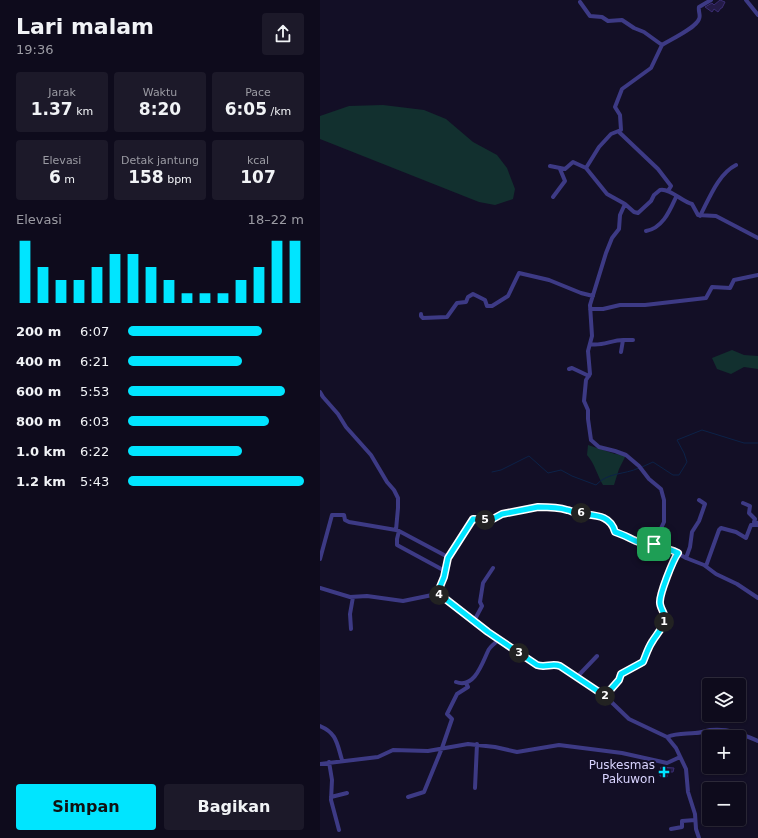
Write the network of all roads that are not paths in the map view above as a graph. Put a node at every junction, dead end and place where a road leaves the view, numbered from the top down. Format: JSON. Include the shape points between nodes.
{"nodes":[{"id":1,"x":711,"y":0,"type":"edge"},
{"id":2,"x":746,"y":0,"type":"edge"},
{"id":3,"x":580,"y":2,"type":"dead end"},
{"id":4,"x":758,"y":15,"type":"edge"},
{"id":5,"x":662,"y":45,"type":"junction"},
{"id":6,"x":619,"y":132,"type":"junction"},
{"id":7,"x":736,"y":165,"type":"dead end"},
{"id":8,"x":550,"y":166,"type":"dead end"},
{"id":9,"x":586,"y":168,"type":"junction"},
{"id":10,"x":560,"y":169,"type":"junction"},
{"id":11,"x":668,"y":191,"type":"junction"},
{"id":12,"x":553,"y":197,"type":"dead end"},
{"id":13,"x":676,"y":197,"type":"junction"},
{"id":14,"x":625,"y":204,"type":"junction"},
{"id":15,"x":700,"y":216,"type":"junction"},
{"id":16,"x":646,"y":231,"type":"dead end"},
{"id":17,"x":758,"y":238,"type":"edge"},
{"id":18,"x":758,"y":274,"type":"edge"},
{"id":19,"x":593,"y":296,"type":"junction"},
{"id":20,"x":590,"y":309,"type":"junction"},
{"id":21,"x":421,"y":314,"type":"dead end"},
{"id":22,"x":623,"y":340,"type":"junction"},
{"id":23,"x":633,"y":340,"type":"dead end"},
{"id":24,"x":590,"y":344,"type":"junction"},
{"id":25,"x":621,"y":352,"type":"dead end"},
{"id":26,"x":568,"y":369,"type":"dead end"},
{"id":27,"x":589,"y":376,"type":"junction"},
{"id":28,"x":320,"y":392,"type":"edge"},
{"id":29,"x":699,"y":500,"type":"dead end"},
{"id":30,"x":743,"y":503,"type":"dead end"},
{"id":31,"x":758,"y":524,"type":"edge"},
{"id":32,"x":397,"y":530,"type":"junction"},
{"id":33,"x":654,"y":544,"type":"junction"},
{"id":34,"x":678,"y":553,"type":"junction"},
{"id":35,"x":448,"y":558,"type":"junction"},
{"id":36,"x":686,"y":558,"type":"junction"},
{"id":37,"x":320,"y":560,"type":"edge"},
{"id":38,"x":706,"y":566,"type":"junction"},
{"id":39,"x":493,"y":568,"type":"dead end"},
{"id":40,"x":445,"y":571,"type":"junction"},
{"id":41,"x":320,"y":588,"type":"edge"},
{"id":42,"x":437,"y":594,"type":"junction"},
{"id":43,"x":353,"y":597,"type":"junction"},
{"id":44,"x":758,"y":598,"type":"edge"},
{"id":45,"x":474,"y":621,"type":"junction"},
{"id":46,"x":351,"y":629,"type":"dead end"},
{"id":47,"x":499,"y":639,"type":"junction"},
{"id":48,"x":597,"y":656,"type":"dead end"},
{"id":49,"x":577,"y":677,"type":"junction"},
{"id":50,"x":456,"y":682,"type":"dead end"},
{"id":51,"x":466,"y":683,"type":"junction"},
{"id":52,"x":605,"y":696,"type":"junction"},
{"id":53,"x":320,"y":726,"type":"edge"},
{"id":54,"x":667,"y":737,"type":"junction"},
{"id":55,"x":758,"y":741,"type":"edge"},
{"id":56,"x":477,"y":744,"type":"junction"},
{"id":57,"x":442,"y":748,"type":"junction"},
{"id":58,"x":680,"y":757,"type":"junction"},
{"id":59,"x":342,"y":760,"type":"junction"},
{"id":60,"x":329,"y":762,"type":"junction"},
{"id":61,"x":320,"y":764,"type":"edge"},
{"id":62,"x":475,"y":788,"type":"dead end"},
{"id":63,"x":348,"y":793,"type":"dead end"},
{"id":64,"x":331,"y":797,"type":"junction"},
{"id":65,"x":408,"y":797,"type":"dead end"},
{"id":66,"x":695,"y":820,"type":"junction"},
{"id":67,"x":672,"y":829,"type":"dead end"},
{"id":68,"x":339,"y":830,"type":"dead end"},
{"id":69,"x":699,"y":838,"type":"edge"}],
"edges":[{"from":1,"to":5,"type":"street","via":[[699,7],[700,17],[693,26]]},
{"from":2,"to":4,"type":"street"},
{"from":3,"to":5,"type":"street","via":[[590,16],[602,16],[608,21],[621,20]]},
{"from":5,"to":6,"type":"street","via":[[651,68],[620,93],[615,107],[622,126]]},
{"from":6,"to":9,"type":"street","via":[[610,134]]},
{"from":6,"to":11,"type":"street","via":[[661,172],[671,186]]},
{"from":7,"to":15,"type":"street","via":[[719,181]]},
{"from":8,"to":10,"type":"street"},
{"from":9,"to":10,"type":"street","via":[[573,162],[568,168]]},
{"from":9,"to":14,"type":"street","via":[[607,194]]},
{"from":10,"to":12,"type":"street","via":[[565,181]]},
{"from":11,"to":13,"type":"street"},
{"from":11,"to":14,"type":"street","via":[[656,193],[638,213]]},
{"from":13,"to":15,"type":"street","via":[[692,204]]},
{"from":13,"to":16,"type":"street","via":[[667,216],[652,230]]},
{"from":14,"to":19,"type":"street","via":[[620,215],[619,229],[606,253]]},
{"from":15,"to":17,"type":"street","via":[[716,216]]},
{"from":18,"to":20,"type":"street","via":[[734,280],[730,288],[712,287],[706,298]]},
{"from":19,"to":20,"type":"street"},
{"from":19,"to":21,"type":"street","via":[[549,280],[519,273],[508,296],[492,306],[487,306],[485,300],[473,294],[466,302],[457,303],[447,317],[423,318]]},
{"from":20,"to":24,"type":"street"},
{"from":22,"to":23,"type":"street"},
{"from":22,"to":24,"type":"street"},
{"from":22,"to":25,"type":"street"},
{"from":24,"to":27,"type":"street"},
{"from":26,"to":27,"type":"street","via":[[572,368]]},
{"from":27,"to":33,"type":"street","via":[[584,401],[588,410],[591,440],[600,447],[626,455],[662,492],[664,522]]},
{"from":28,"to":32,"type":"street","via":[[394,490],[398,498]]},
{"from":29,"to":36,"type":"street","via":[[705,504],[692,532]]},
{"from":30,"to":31,"type":"street","via":[[750,506],[749,514]]},
{"from":31,"to":38,"type":"street","via":[[751,525],[746,538],[721,528]]},
{"from":32,"to":35,"type":"street"},
{"from":32,"to":37,"type":"street","via":[[350,522],[341,514],[332,516]]},
{"from":32,"to":40,"type":"street","via":[[398,546]]},
{"from":33,"to":34,"type":"street"},
{"from":33,"to":35,"type":"street","via":[[642,543],[615,532],[610,522],[596,515],[538,507],[502,514],[491,520],[473,519]]},
{"from":34,"to":36,"type":"street"},
{"from":34,"to":52,"type":"street","via":[[672,562],[660,598],[664,622],[643,662],[621,674]]},
{"from":35,"to":40,"type":"street"},
{"from":36,"to":38,"type":"street"},
{"from":38,"to":44,"type":"street"},
{"from":39,"to":45,"type":"street","via":[[483,583],[480,602],[482,606]]},
{"from":40,"to":42,"type":"street"},
{"from":41,"to":43,"type":"street"},
{"from":42,"to":43,"type":"street","via":[[403,601],[368,596]]},
{"from":42,"to":45,"type":"street"},
{"from":43,"to":46,"type":"street"},
{"from":45,"to":47,"type":"street"},
{"from":47,"to":49,"type":"street","via":[[537,665],[543,667],[557,664]]},
{"from":47,"to":51,"type":"street","via":[[488,650],[475,676]]},
{"from":48,"to":49,"type":"street"},
{"from":49,"to":52,"type":"street"},
{"from":50,"to":51,"type":"street"},
{"from":51,"to":57,"type":"street","via":[[468,687],[457,694],[447,714],[452,719]]},
{"from":52,"to":54,"type":"street","via":[[629,719]]},
{"from":53,"to":59,"type":"street","via":[[335,736]]},
{"from":54,"to":55,"type":"street","via":[[709,730],[734,730]]},
{"from":54,"to":58,"type":"street"},
{"from":56,"to":57,"type":"street"},
{"from":56,"to":58,"type":"street","via":[[517,752],[560,745],[622,753],[667,763]]},
{"from":56,"to":62,"type":"street"},
{"from":57,"to":59,"type":"street","via":[[428,751],[393,750],[378,756]]},
{"from":57,"to":65,"type":"street","via":[[424,792]]},
{"from":58,"to":66,"type":"street","via":[[687,773],[688,792]]},
{"from":59,"to":60,"type":"street"},
{"from":60,"to":61,"type":"street"},
{"from":60,"to":64,"type":"street"},
{"from":63,"to":64,"type":"street"},
{"from":64,"to":68,"type":"street"},
{"from":66,"to":67,"type":"street","via":[[682,821],[682,827]]},
{"from":66,"to":69,"type":"street"}]}
